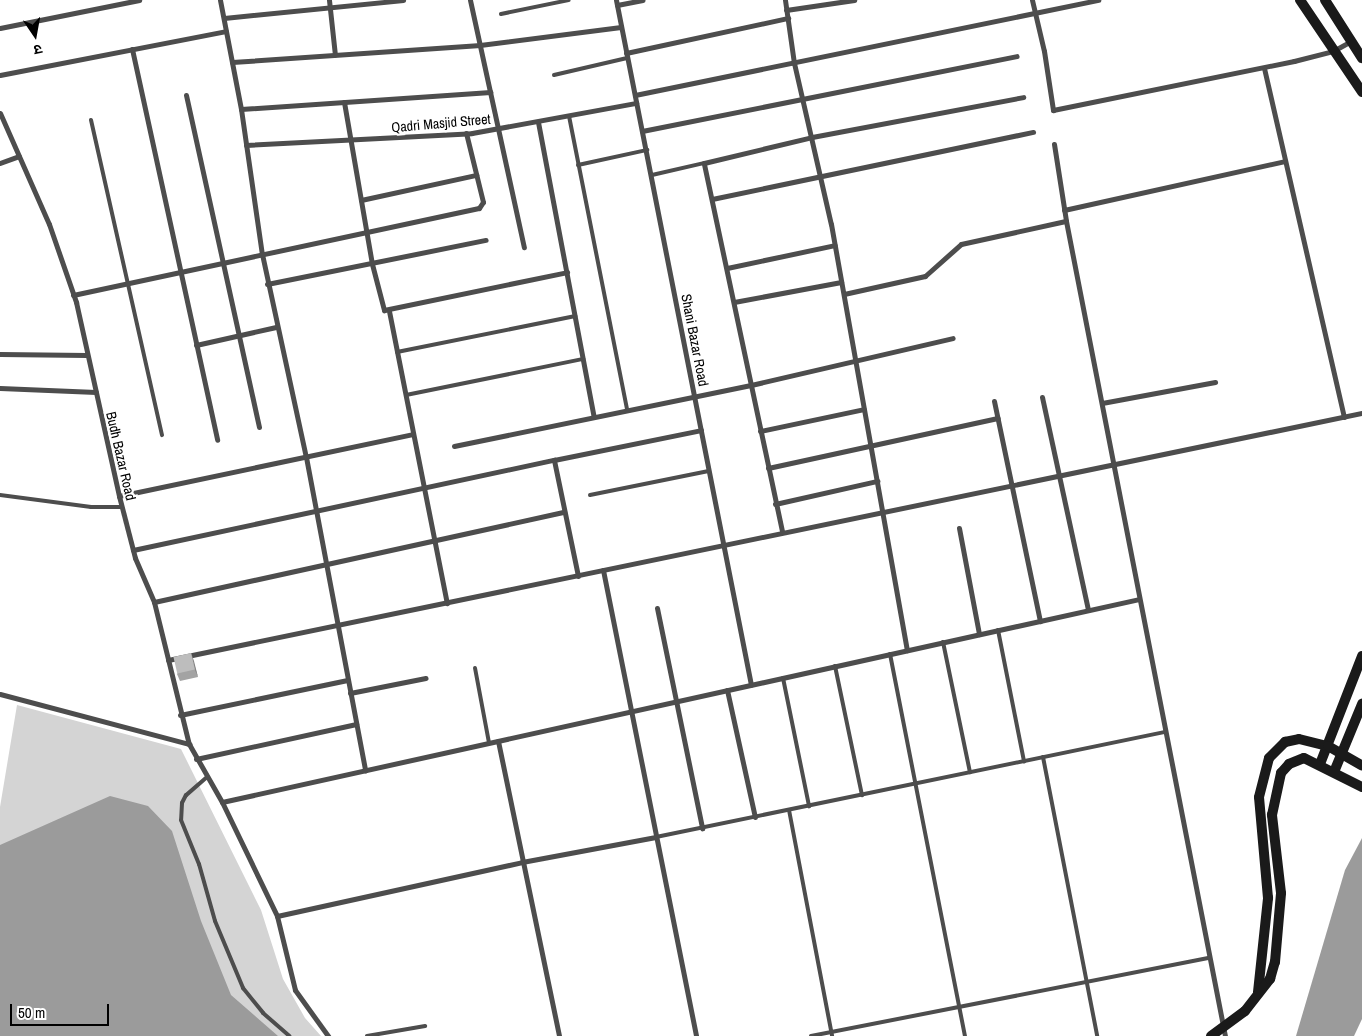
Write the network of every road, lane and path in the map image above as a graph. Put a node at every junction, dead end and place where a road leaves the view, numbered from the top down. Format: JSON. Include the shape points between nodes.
{"nodes":[{"id":1,"x":139,"y":0,"type":"edge"},
{"id":2,"x":220,"y":0,"type":"edge"},
{"id":3,"x":329,"y":0,"type":"edge"},
{"id":4,"x":403,"y":0,"type":"edge"},
{"id":5,"x":470,"y":0,"type":"edge"},
{"id":6,"x":569,"y":0,"type":"edge"},
{"id":7,"x":643,"y":0,"type":"edge"},
{"id":8,"x":785,"y":0,"type":"edge"},
{"id":9,"x":854,"y":0,"type":"edge"},
{"id":10,"x":1032,"y":0,"type":"edge"},
{"id":11,"x":1098,"y":0,"type":"edge"},
{"id":12,"x":1300,"y":0,"type":"edge"},
{"id":13,"x":1325,"y":0,"type":"edge"},
{"id":14,"x":616,"y":3,"type":"edge"},
{"id":15,"x":330,"y":8,"type":"junction"},
{"id":16,"x":786,"y":10,"type":"junction"},
{"id":17,"x":501,"y":14,"type":"dead end"},
{"id":18,"x":1035,"y":15,"type":"junction"},
{"id":19,"x":224,"y":18,"type":"junction"},
{"id":20,"x":788,"y":18,"type":"junction"},
{"id":21,"x":621,"y":27,"type":"junction"},
{"id":22,"x":0,"y":28,"type":"edge"},
{"id":23,"x":226,"y":31,"type":"junction"},
{"id":24,"x":1351,"y":41,"type":"junction"},
{"id":25,"x":480,"y":45,"type":"junction"},
{"id":26,"x":132,"y":50,"type":"junction"},
{"id":27,"x":1333,"y":51,"type":"junction"},
{"id":28,"x":335,"y":55,"type":"junction"},
{"id":29,"x":627,"y":56,"type":"junction"},
{"id":30,"x":1016,"y":56,"type":"dead end"},
{"id":31,"x":1362,"y":58,"type":"edge"},
{"id":32,"x":232,"y":62,"type":"junction"},
{"id":33,"x":794,"y":63,"type":"junction"},
{"id":34,"x":1264,"y":68,"type":"junction"},
{"id":35,"x":0,"y":75,"type":"edge"},
{"id":36,"x":554,"y":75,"type":"dead end"},
{"id":37,"x":490,"y":92,"type":"junction"},
{"id":38,"x":1362,"y":92,"type":"edge"},
{"id":39,"x":186,"y":95,"type":"dead end"},
{"id":40,"x":634,"y":95,"type":"junction"},
{"id":41,"x":1023,"y":97,"type":"dead end"},
{"id":42,"x":803,"y":100,"type":"junction"},
{"id":43,"x":344,"y":102,"type":"junction"},
{"id":44,"x":636,"y":103,"type":"junction"},
{"id":45,"x":241,"y":109,"type":"junction"},
{"id":46,"x":0,"y":113,"type":"edge"},
{"id":47,"x":569,"y":116,"type":"junction"},
{"id":48,"x":91,"y":120,"type":"dead end"},
{"id":49,"x":538,"y":122,"type":"junction"},
{"id":50,"x":498,"y":130,"type":"junction"},
{"id":51,"x":642,"y":131,"type":"junction"},
{"id":52,"x":1033,"y":132,"type":"dead end"},
{"id":53,"x":466,"y":133,"type":"junction"},
{"id":54,"x":812,"y":137,"type":"junction"},
{"id":55,"x":351,"y":141,"type":"junction"},
{"id":56,"x":1054,"y":144,"type":"dead end"},
{"id":57,"x":246,"y":145,"type":"junction"},
{"id":58,"x":647,"y":150,"type":"junction"},
{"id":59,"x":19,"y":156,"type":"junction"},
{"id":60,"x":1285,"y":161,"type":"junction"},
{"id":61,"x":0,"y":163,"type":"edge"},
{"id":62,"x":704,"y":163,"type":"junction"},
{"id":63,"x":578,"y":165,"type":"junction"},
{"id":64,"x":476,"y":175,"type":"junction"},
{"id":65,"x":652,"y":175,"type":"junction"},
{"id":66,"x":821,"y":175,"type":"junction"},
{"id":67,"x":361,"y":200,"type":"junction"},
{"id":68,"x":712,"y":200,"type":"junction"},
{"id":69,"x":1064,"y":210,"type":"junction"},
{"id":70,"x":1066,"y":221,"type":"junction"},
{"id":71,"x":367,"y":232,"type":"junction"},
{"id":72,"x":486,"y":240,"type":"dead end"},
{"id":73,"x":835,"y":245,"type":"junction"},
{"id":74,"x":524,"y":247,"type":"dead end"},
{"id":75,"x":262,"y":254,"type":"junction"},
{"id":76,"x":224,"y":263,"type":"junction"},
{"id":77,"x":372,"y":264,"type":"junction"},
{"id":78,"x":727,"y":268,"type":"junction"},
{"id":79,"x":180,"y":272,"type":"junction"},
{"id":80,"x":567,"y":272,"type":"junction"},
{"id":81,"x":841,"y":282,"type":"junction"},
{"id":82,"x":128,"y":283,"type":"junction"},
{"id":83,"x":268,"y":284,"type":"junction"},
{"id":84,"x":844,"y":294,"type":"junction"},
{"id":85,"x":74,"y":295,"type":"junction"},
{"id":86,"x":734,"y":302,"type":"junction"},
{"id":87,"x":389,"y":311,"type":"junction"},
{"id":88,"x":575,"y":316,"type":"junction"},
{"id":89,"x":276,"y":327,"type":"junction"},
{"id":90,"x":239,"y":336,"type":"junction"},
{"id":91,"x":953,"y":338,"type":"dead end"},
{"id":92,"x":196,"y":345,"type":"junction"},
{"id":93,"x":397,"y":352,"type":"junction"},
{"id":94,"x":0,"y":354,"type":"edge"},
{"id":95,"x":88,"y":355,"type":"junction"},
{"id":96,"x":583,"y":359,"type":"junction"},
{"id":97,"x":855,"y":359,"type":"junction"},
{"id":98,"x":1215,"y":382,"type":"dead end"},
{"id":99,"x":751,"y":385,"type":"junction"},
{"id":100,"x":0,"y":388,"type":"edge"},
{"id":101,"x":96,"y":392,"type":"junction"},
{"id":102,"x":406,"y":395,"type":"junction"},
{"id":103,"x":694,"y":396,"type":"junction"},
{"id":104,"x":1042,"y":397,"type":"dead end"},
{"id":105,"x":994,"y":401,"type":"dead end"},
{"id":106,"x":1102,"y":403,"type":"junction"},
{"id":107,"x":864,"y":409,"type":"junction"},
{"id":108,"x":627,"y":410,"type":"junction"},
{"id":109,"x":1362,"y":413,"type":"edge"},
{"id":110,"x":594,"y":417,"type":"junction"},
{"id":111,"x":1344,"y":417,"type":"junction"},
{"id":112,"x":998,"y":418,"type":"junction"},
{"id":113,"x":259,"y":427,"type":"dead end"},
{"id":114,"x":701,"y":430,"type":"junction"},
{"id":115,"x":760,"y":431,"type":"junction"},
{"id":116,"x":413,"y":434,"type":"junction"},
{"id":117,"x":162,"y":435,"type":"dead end"},
{"id":118,"x":217,"y":440,"type":"dead end"},
{"id":119,"x":454,"y":446,"type":"dead end"},
{"id":120,"x":871,"y":446,"type":"junction"},
{"id":121,"x":306,"y":457,"type":"junction"},
{"id":122,"x":554,"y":460,"type":"junction"},
{"id":123,"x":1113,"y":464,"type":"junction"},
{"id":124,"x":768,"y":468,"type":"junction"},
{"id":125,"x":709,"y":470,"type":"junction"},
{"id":126,"x":1058,"y":475,"type":"junction"},
{"id":127,"x":877,"y":481,"type":"junction"},
{"id":128,"x":1012,"y":485,"type":"junction"},
{"id":129,"x":424,"y":488,"type":"junction"},
{"id":130,"x":590,"y":495,"type":"dead end"},
{"id":131,"x":0,"y":496,"type":"edge"},
{"id":132,"x":119,"y":496,"type":"junction"},
{"id":133,"x":775,"y":504,"type":"junction"},
{"id":134,"x":122,"y":507,"type":"junction"},
{"id":135,"x":316,"y":511,"type":"junction"},
{"id":136,"x":883,"y":511,"type":"junction"},
{"id":137,"x":564,"y":512,"type":"junction"},
{"id":138,"x":959,"y":528,"type":"dead end"},
{"id":139,"x":782,"y":531,"type":"junction"},
{"id":140,"x":435,"y":540,"type":"junction"},
{"id":141,"x":724,"y":544,"type":"junction"},
{"id":142,"x":133,"y":550,"type":"junction"},
{"id":143,"x":326,"y":562,"type":"junction"},
{"id":144,"x":603,"y":570,"type":"junction"},
{"id":145,"x":578,"y":576,"type":"junction"},
{"id":146,"x":1139,"y":598,"type":"junction"},
{"id":147,"x":154,"y":602,"type":"junction"},
{"id":148,"x":447,"y":603,"type":"junction"},
{"id":149,"x":657,"y":608,"type":"dead end"},
{"id":150,"x":1088,"y":610,"type":"junction"},
{"id":151,"x":1040,"y":620,"type":"junction"},
{"id":152,"x":338,"y":625,"type":"junction"},
{"id":153,"x":998,"y":630,"type":"junction"},
{"id":154,"x":979,"y":634,"type":"junction"},
{"id":155,"x":943,"y":642,"type":"junction"},
{"id":156,"x":907,"y":650,"type":"junction"},
{"id":157,"x":890,"y":654,"type":"junction"},
{"id":158,"x":1362,"y":656,"type":"edge"},
{"id":159,"x":168,"y":660,"type":"junction"},
{"id":160,"x":835,"y":666,"type":"junction"},
{"id":161,"x":475,"y":668,"type":"dead end"},
{"id":162,"x":426,"y":678,"type":"dead end"},
{"id":163,"x":783,"y":678,"type":"junction"},
{"id":164,"x":347,"y":680,"type":"junction"},
{"id":165,"x":751,"y":685,"type":"junction"},
{"id":166,"x":727,"y":690,"type":"junction"},
{"id":167,"x":0,"y":694,"type":"edge"},
{"id":168,"x":350,"y":694,"type":"junction"},
{"id":169,"x":676,"y":701,"type":"junction"},
{"id":170,"x":1362,"y":704,"type":"edge"},
{"id":171,"x":630,"y":711,"type":"junction"},
{"id":172,"x":180,"y":716,"type":"junction"},
{"id":173,"x":356,"y":724,"type":"junction"},
{"id":174,"x":1165,"y":732,"type":"junction"},
{"id":175,"x":498,"y":741,"type":"junction"},
{"id":176,"x":488,"y":743,"type":"junction"},
{"id":177,"x":189,"y":744,"type":"junction"},
{"id":178,"x":1328,"y":746,"type":"junction"},
{"id":179,"x":1341,"y":754,"type":"junction"},
{"id":180,"x":1043,"y":758,"type":"junction"},
{"id":181,"x":196,"y":759,"type":"junction"},
{"id":182,"x":1024,"y":761,"type":"junction"},
{"id":183,"x":1320,"y":764,"type":"junction"},
{"id":184,"x":1362,"y":766,"type":"edge"},
{"id":185,"x":365,"y":770,"type":"junction"},
{"id":186,"x":970,"y":772,"type":"junction"},
{"id":187,"x":1334,"y":772,"type":"junction"},
{"id":188,"x":207,"y":777,"type":"junction"},
{"id":189,"x":915,"y":784,"type":"junction"},
{"id":190,"x":1361,"y":787,"type":"edge"},
{"id":191,"x":862,"y":795,"type":"junction"},
{"id":192,"x":222,"y":802,"type":"junction"},
{"id":193,"x":809,"y":806,"type":"junction"},
{"id":194,"x":789,"y":810,"type":"junction"},
{"id":195,"x":755,"y":817,"type":"junction"},
{"id":196,"x":702,"y":828,"type":"junction"},
{"id":197,"x":656,"y":837,"type":"junction"},
{"id":198,"x":522,"y":862,"type":"junction"},
{"id":199,"x":277,"y":916,"type":"junction"},
{"id":200,"x":1209,"y":958,"type":"junction"},
{"id":201,"x":1086,"y":980,"type":"junction"},
{"id":202,"x":1257,"y":996,"type":"junction"},
{"id":203,"x":960,"y":1007,"type":"junction"},
{"id":204,"x":425,"y":1026,"type":"dead end"},
{"id":205,"x":1224,"y":1032,"type":"edge"},
{"id":206,"x":831,"y":1034,"type":"edge"},
{"id":207,"x":289,"y":1036,"type":"edge"},
{"id":208,"x":328,"y":1036,"type":"edge"},
{"id":209,"x":367,"y":1036,"type":"edge"},
{"id":210,"x":559,"y":1036,"type":"edge"},
{"id":211,"x":696,"y":1036,"type":"edge"},
{"id":212,"x":811,"y":1036,"type":"edge"},
{"id":213,"x":965,"y":1036,"type":"edge"},
{"id":214,"x":1097,"y":1036,"type":"edge"},
{"id":215,"x":1211,"y":1036,"type":"edge"}],
"edges":[{"from":1,"to":22,"type":"street"},
{"from":2,"to":19,"type":"street"},
{"from":3,"to":15,"type":"street"},
{"from":4,"to":15,"type":"street"},
{"from":5,"to":25,"type":"street"},
{"from":6,"to":17,"type":"lane"},
{"from":7,"to":14,"type":"street"},
{"from":8,"to":16,"type":"street"},
{"from":9,"to":16,"type":"street"},
{"from":10,"to":18,"type":"street"},
{"from":11,"to":18,"type":"street"},
{"from":12,"to":27,"type":"street"},
{"from":13,"to":24,"type":"street"},
{"from":14,"to":21,"type":"street","name":"Shani Bazar Road"},
{"from":15,"to":19,"type":"street"},
{"from":15,"to":28,"type":"street"},
{"from":16,"to":20,"type":"street"},
{"from":18,"to":33,"type":"street"},
{"from":18,"to":34,"type":"street","via":[[1053,110]]},
{"from":19,"to":23,"type":"street"},
{"from":20,"to":29,"type":"street"},
{"from":20,"to":33,"type":"street"},
{"from":21,"to":25,"type":"street"},
{"from":21,"to":29,"type":"street","name":"Shani Bazar Road"},
{"from":23,"to":26,"type":"street"},
{"from":23,"to":32,"type":"street"},
{"from":24,"to":27,"type":"street"},
{"from":24,"to":31,"type":"street"},
{"from":25,"to":28,"type":"street"},
{"from":25,"to":37,"type":"street"},
{"from":26,"to":35,"type":"street"},
{"from":26,"to":79,"type":"street"},
{"from":27,"to":34,"type":"street"},
{"from":27,"to":38,"type":"street"},
{"from":28,"to":32,"type":"street"},
{"from":29,"to":36,"type":"lane"},
{"from":29,"to":40,"type":"street","name":"Shani Bazar Road"},
{"from":30,"to":42,"type":"street"},
{"from":32,"to":45,"type":"street"},
{"from":33,"to":40,"type":"street"},
{"from":33,"to":42,"type":"street"},
{"from":34,"to":60,"type":"street"},
{"from":37,"to":43,"type":"street"},
{"from":37,"to":50,"type":"street"},
{"from":39,"to":76,"type":"street"},
{"from":40,"to":44,"type":"street","name":"Shani Bazar Road"},
{"from":41,"to":54,"type":"street"},
{"from":42,"to":51,"type":"street"},
{"from":42,"to":54,"type":"street"},
{"from":43,"to":45,"type":"street"},
{"from":43,"to":55,"type":"street"},
{"from":44,"to":47,"type":"street","name":"Qadri Masjid Street"},
{"from":44,"to":51,"type":"street","name":"Shani Bazar Road"},
{"from":45,"to":57,"type":"street"},
{"from":46,"to":59,"type":"street","name":"Budh Bazar Road"},
{"from":47,"to":49,"type":"street","name":"Qadri Masjid Street"},
{"from":47,"to":63,"type":"lane"},
{"from":48,"to":82,"type":"lane"},
{"from":49,"to":50,"type":"street","name":"Qadri Masjid Street"},
{"from":49,"to":80,"type":"street"},
{"from":50,"to":53,"type":"street","name":"Qadri Masjid Street"},
{"from":50,"to":74,"type":"street"},
{"from":51,"to":58,"type":"street","name":"Shani Bazar Road"},
{"from":52,"to":66,"type":"street"},
{"from":53,"to":55,"type":"street","name":"Qadri Masjid Street"},
{"from":53,"to":64,"type":"street"},
{"from":54,"to":62,"type":"street"},
{"from":54,"to":66,"type":"street"},
{"from":55,"to":57,"type":"street","name":"Qadri Masjid Street"},
{"from":55,"to":67,"type":"street"},
{"from":56,"to":69,"type":"street"},
{"from":57,"to":75,"type":"street"},
{"from":58,"to":63,"type":"lane"},
{"from":58,"to":65,"type":"street","name":"Shani Bazar Road"},
{"from":59,"to":61,"type":"street"},
{"from":59,"to":85,"type":"street","name":"Budh Bazar Road","via":[[50,224]]},
{"from":60,"to":69,"type":"street"},
{"from":60,"to":111,"type":"street"},
{"from":62,"to":65,"type":"lane"},
{"from":62,"to":68,"type":"street"},
{"from":63,"to":108,"type":"lane"},
{"from":64,"to":67,"type":"street"},
{"from":64,"to":71,"type":"street","via":[[483,202],[479,208]]},
{"from":65,"to":103,"type":"street","name":"Shani Bazar Road"},
{"from":66,"to":68,"type":"street"},
{"from":66,"to":73,"type":"street"},
{"from":67,"to":71,"type":"street"},
{"from":68,"to":78,"type":"street"},
{"from":69,"to":70,"type":"street"},
{"from":70,"to":84,"type":"street","via":[[961,244],[925,276]]},
{"from":70,"to":106,"type":"street"},
{"from":71,"to":75,"type":"street"},
{"from":71,"to":77,"type":"street"},
{"from":72,"to":77,"type":"street"},
{"from":73,"to":78,"type":"street"},
{"from":73,"to":81,"type":"street"},
{"from":75,"to":76,"type":"street"},
{"from":75,"to":83,"type":"street"},
{"from":76,"to":79,"type":"street"},
{"from":76,"to":90,"type":"street"},
{"from":77,"to":83,"type":"street"},
{"from":77,"to":87,"type":"street","via":[[381,305]]},
{"from":78,"to":86,"type":"street"},
{"from":79,"to":82,"type":"street"},
{"from":79,"to":92,"type":"street"},
{"from":80,"to":87,"type":"street"},
{"from":80,"to":88,"type":"street"},
{"from":81,"to":84,"type":"street"},
{"from":81,"to":86,"type":"street"},
{"from":82,"to":85,"type":"street"},
{"from":82,"to":117,"type":"lane"},
{"from":83,"to":89,"type":"street"},
{"from":84,"to":97,"type":"street"},
{"from":85,"to":95,"type":"street","name":"Budh Bazar Road"},
{"from":86,"to":99,"type":"street"},
{"from":87,"to":93,"type":"street"},
{"from":88,"to":93,"type":"lane"},
{"from":88,"to":96,"type":"street"},
{"from":89,"to":90,"type":"street"},
{"from":89,"to":121,"type":"street"},
{"from":90,"to":92,"type":"street"},
{"from":90,"to":113,"type":"street"},
{"from":91,"to":97,"type":"street"},
{"from":92,"to":118,"type":"street"},
{"from":93,"to":102,"type":"street"},
{"from":94,"to":95,"type":"street"},
{"from":95,"to":101,"type":"street","name":"Budh Bazar Road"},
{"from":96,"to":102,"type":"lane"},
{"from":96,"to":110,"type":"street"},
{"from":97,"to":99,"type":"street"},
{"from":97,"to":107,"type":"street"},
{"from":98,"to":106,"type":"street"},
{"from":99,"to":103,"type":"street"},
{"from":99,"to":115,"type":"street"},
{"from":100,"to":101,"type":"street"},
{"from":101,"to":132,"type":"street","name":"Budh Bazar Road"},
{"from":102,"to":116,"type":"street"},
{"from":103,"to":108,"type":"street"},
{"from":103,"to":114,"type":"street","name":"Shani Bazar Road"},
{"from":104,"to":126,"type":"street"},
{"from":105,"to":112,"type":"street"},
{"from":106,"to":123,"type":"street"},
{"from":107,"to":115,"type":"street"},
{"from":107,"to":120,"type":"street"},
{"from":108,"to":110,"type":"street"},
{"from":109,"to":111,"type":"street"},
{"from":110,"to":119,"type":"street"},
{"from":111,"to":123,"type":"street"},
{"from":112,"to":120,"type":"street"},
{"from":112,"to":128,"type":"street"},
{"from":114,"to":122,"type":"street"},
{"from":114,"to":125,"type":"street","name":"Shani Bazar Road"},
{"from":115,"to":124,"type":"street"},
{"from":116,"to":121,"type":"street"},
{"from":116,"to":129,"type":"street"},
{"from":120,"to":124,"type":"street"},
{"from":120,"to":127,"type":"street"},
{"from":121,"to":132,"type":"street"},
{"from":121,"to":135,"type":"street"},
{"from":122,"to":129,"type":"street"},
{"from":122,"to":137,"type":"street"},
{"from":123,"to":126,"type":"street"},
{"from":123,"to":146,"type":"street"},
{"from":124,"to":133,"type":"street"},
{"from":125,"to":130,"type":"lane"},
{"from":125,"to":141,"type":"street","name":"Shani Bazar Road"},
{"from":126,"to":128,"type":"street"},
{"from":126,"to":150,"type":"street"},
{"from":127,"to":133,"type":"street"},
{"from":127,"to":136,"type":"street"},
{"from":128,"to":136,"type":"street"},
{"from":128,"to":151,"type":"street"},
{"from":129,"to":135,"type":"street"},
{"from":129,"to":140,"type":"street"},
{"from":131,"to":134,"type":"lane","via":[[91,507]]},
{"from":132,"to":134,"type":"street","name":"Budh Bazar Road"},
{"from":133,"to":139,"type":"street"},
{"from":134,"to":142,"type":"street","name":"Budh Bazar Road"},
{"from":135,"to":142,"type":"street"},
{"from":135,"to":143,"type":"street"},
{"from":136,"to":139,"type":"street"},
{"from":136,"to":156,"type":"street"},
{"from":137,"to":140,"type":"street"},
{"from":137,"to":145,"type":"street"},
{"from":138,"to":154,"type":"street"},
{"from":139,"to":141,"type":"street"},
{"from":140,"to":143,"type":"street"},
{"from":140,"to":148,"type":"street"},
{"from":141,"to":144,"type":"street"},
{"from":141,"to":165,"type":"street","name":"Shani Bazar Road"},
{"from":142,"to":147,"type":"street","name":"Budh Bazar Road"},
{"from":143,"to":147,"type":"street"},
{"from":143,"to":152,"type":"street"},
{"from":144,"to":145,"type":"street"},
{"from":144,"to":171,"type":"street"},
{"from":145,"to":148,"type":"street"},
{"from":146,"to":150,"type":"street"},
{"from":146,"to":174,"type":"street"},
{"from":147,"to":159,"type":"street","name":"Budh Bazar Road"},
{"from":148,"to":152,"type":"street"},
{"from":149,"to":169,"type":"street"},
{"from":150,"to":151,"type":"street"},
{"from":151,"to":153,"type":"street"},
{"from":152,"to":159,"type":"street"},
{"from":152,"to":164,"type":"street"},
{"from":153,"to":154,"type":"street"},
{"from":153,"to":182,"type":"lane"},
{"from":154,"to":155,"type":"street"},
{"from":155,"to":156,"type":"street"},
{"from":155,"to":186,"type":"lane"},
{"from":156,"to":157,"type":"street"},
{"from":157,"to":160,"type":"street"},
{"from":157,"to":189,"type":"lane"},
{"from":158,"to":178,"type":"street"},
{"from":159,"to":172,"type":"street","name":"Budh Bazar Road"},
{"from":160,"to":163,"type":"street"},
{"from":160,"to":191,"type":"lane"},
{"from":161,"to":176,"type":"lane"},
{"from":162,"to":168,"type":"street"},
{"from":163,"to":165,"type":"street"},
{"from":163,"to":193,"type":"lane"},
{"from":164,"to":168,"type":"street"},
{"from":164,"to":172,"type":"street"},
{"from":165,"to":166,"type":"street"},
{"from":166,"to":169,"type":"street"},
{"from":166,"to":195,"type":"street"},
{"from":167,"to":177,"type":"street"},
{"from":168,"to":173,"type":"street"},
{"from":169,"to":171,"type":"street"},
{"from":169,"to":196,"type":"street"},
{"from":170,"to":179,"type":"street"},
{"from":171,"to":175,"type":"street"},
{"from":171,"to":197,"type":"street"},
{"from":172,"to":177,"type":"street","name":"Budh Bazar Road"},
{"from":173,"to":181,"type":"street"},
{"from":173,"to":185,"type":"street"},
{"from":174,"to":180,"type":"lane"},
{"from":174,"to":200,"type":"street"},
{"from":175,"to":176,"type":"street"},
{"from":175,"to":198,"type":"street"},
{"from":176,"to":185,"type":"street"},
{"from":177,"to":181,"type":"street","name":"Budh Bazar Road"},
{"from":178,"to":179,"type":"street"},
{"from":178,"to":183,"type":"street"},
{"from":178,"to":202,"type":"street","via":[[1312,740],[1285,742],[1269,758],[1264,774],[1259,797],[1259,822],[1268,907]]},
{"from":179,"to":184,"type":"street"},
{"from":179,"to":187,"type":"street"},
{"from":180,"to":182,"type":"lane"},
{"from":180,"to":201,"type":"lane"},
{"from":181,"to":188,"type":"street","name":"Budh Bazar Road"},
{"from":182,"to":186,"type":"lane"},
{"from":183,"to":187,"type":"street"},
{"from":183,"to":202,"type":"street","via":[[1304,758],[1296,760],[1289,764],[1277,784],[1272,815],[1280,868],[1280,930],[1270,979]]},
{"from":185,"to":192,"type":"street"},
{"from":186,"to":189,"type":"lane"},
{"from":187,"to":190,"type":"street"},
{"from":188,"to":192,"type":"street","name":"Budh Bazar Road"},
{"from":188,"to":207,"type":"lane","via":[[186,795],[181,820],[199,864],[215,921],[244,988],[263,1013]]},
{"from":189,"to":191,"type":"lane"},
{"from":189,"to":203,"type":"lane"},
{"from":191,"to":193,"type":"lane"},
{"from":192,"to":199,"type":"street","name":"Budh Bazar Road"},
{"from":193,"to":194,"type":"lane"},
{"from":194,"to":195,"type":"lane"},
{"from":194,"to":206,"type":"lane"},
{"from":195,"to":196,"type":"lane"},
{"from":196,"to":197,"type":"lane"},
{"from":197,"to":198,"type":"street"},
{"from":197,"to":211,"type":"street"},
{"from":198,"to":199,"type":"street"},
{"from":198,"to":210,"type":"street"},
{"from":199,"to":208,"type":"street","name":"Budh Bazar Road","via":[[295,990]]},
{"from":200,"to":201,"type":"lane"},
{"from":200,"to":205,"type":"street"},
{"from":201,"to":203,"type":"lane"},
{"from":201,"to":214,"type":"lane"},
{"from":202,"to":205,"type":"street"},
{"from":203,"to":206,"type":"lane"},
{"from":203,"to":213,"type":"lane"},
{"from":204,"to":209,"type":"lane"},
{"from":205,"to":215,"type":"street"},
{"from":206,"to":212,"type":"lane"}]}
